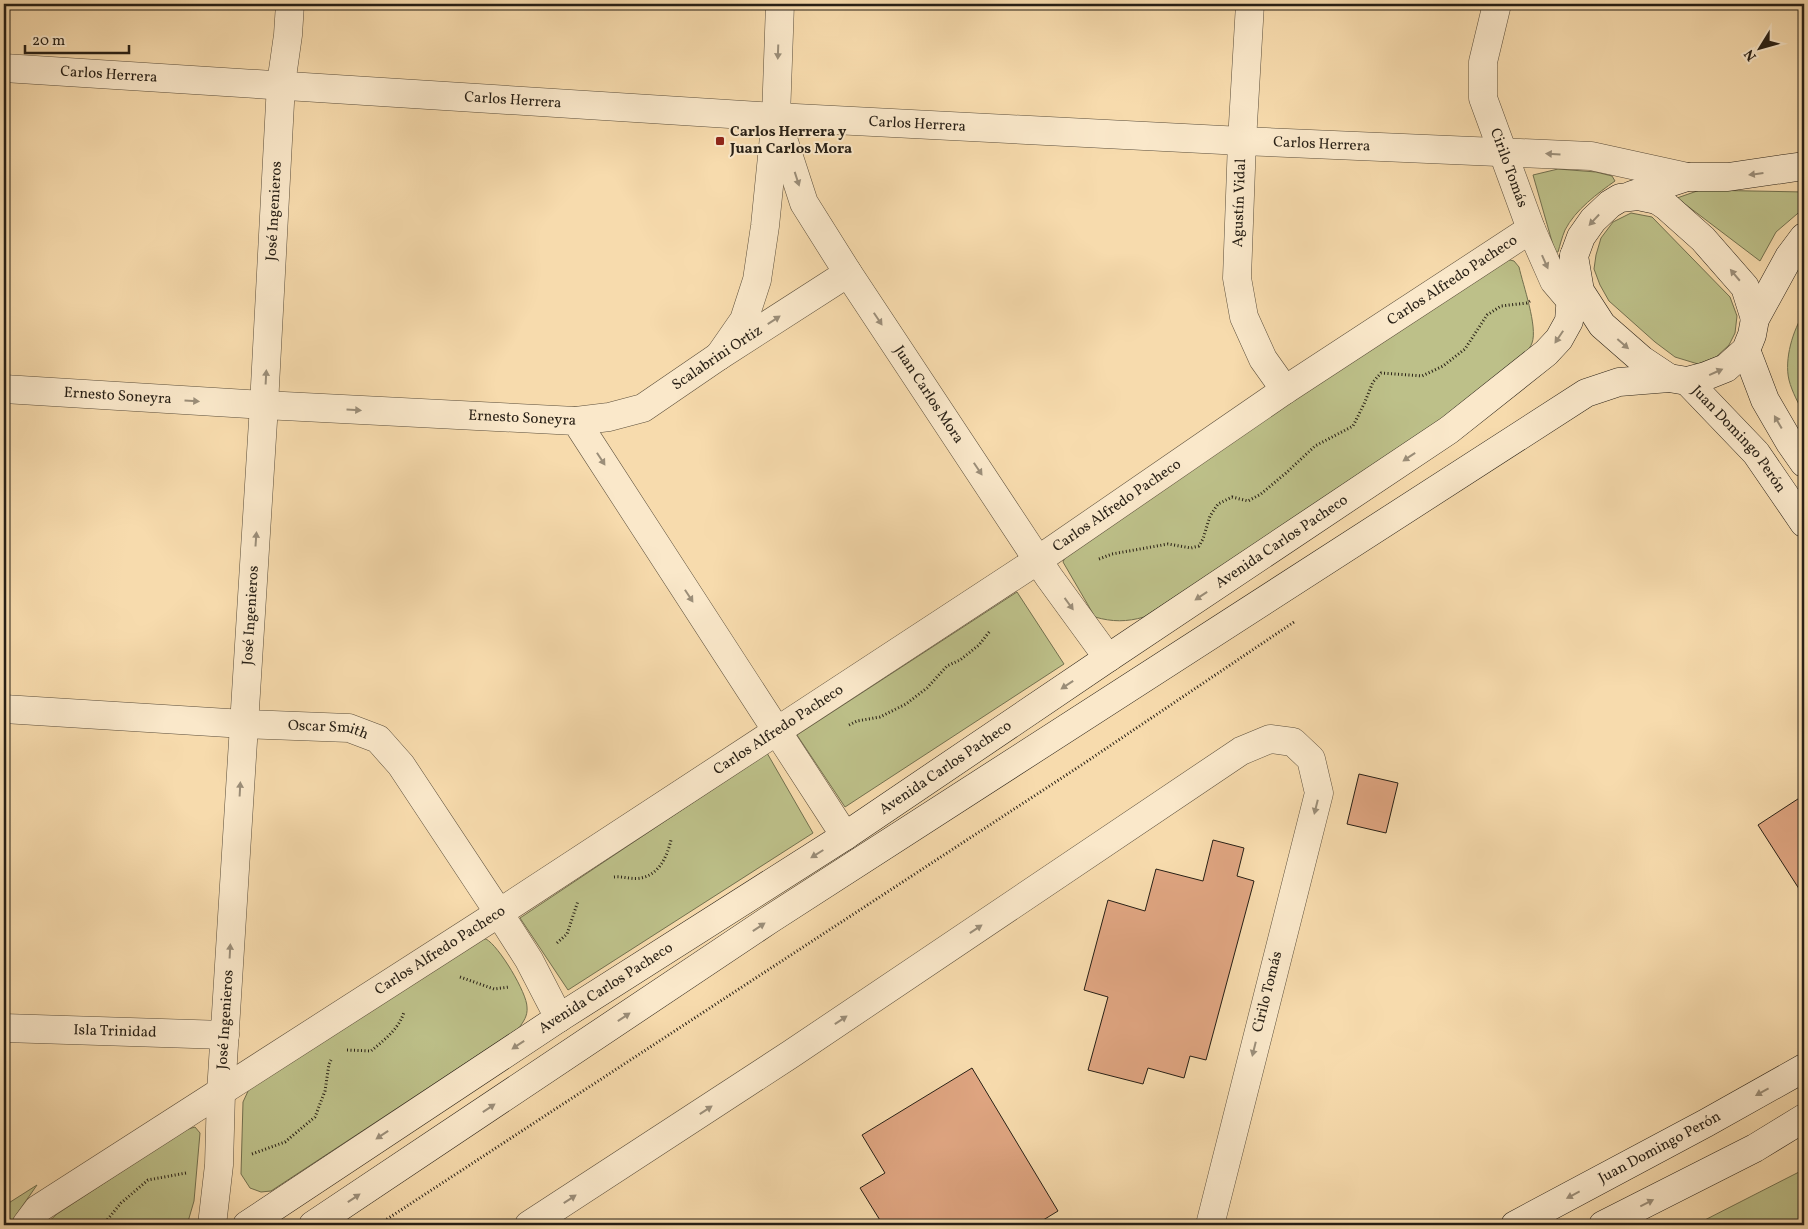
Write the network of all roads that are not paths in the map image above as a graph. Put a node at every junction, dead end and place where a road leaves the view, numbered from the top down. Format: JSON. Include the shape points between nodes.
{"nodes":[{"id":1,"x":290,"y":4,"type":"edge"},
{"id":2,"x":780,"y":4,"type":"edge"},
{"id":3,"x":1250,"y":4,"type":"edge"},
{"id":4,"x":1497,"y":4,"type":"edge"},
{"id":5,"x":4,"y":68,"type":"edge"},
{"id":6,"x":281,"y":84,"type":"junction"},
{"id":7,"x":776,"y":116,"type":"junction"},
{"id":8,"x":1242,"y":142,"type":"junction"},
{"id":9,"x":1503,"y":151,"type":"junction"},
{"id":10,"x":1591,"y":156,"type":"junction"},
{"id":11,"x":1804,"y":166,"type":"edge"},
{"id":12,"x":1687,"y":177,"type":"junction"},
{"id":13,"x":1652,"y":195,"type":"junction"},
{"id":14,"x":1531,"y":229,"type":"junction"},
{"id":15,"x":1804,"y":237,"type":"edge"},
{"id":16,"x":848,"y":274,"type":"junction"},
{"id":17,"x":1581,"y":304,"type":"junction"},
{"id":18,"x":1755,"y":319,"type":"junction"},
{"id":19,"x":1746,"y":350,"type":"junction"},
{"id":20,"x":719,"y":356,"type":"junction"},
{"id":21,"x":1678,"y":380,"type":"junction"},
{"id":22,"x":4,"y":389,"type":"edge"},
{"id":23,"x":1285,"y":390,"type":"junction"},
{"id":24,"x":264,"y":405,"type":"junction"},
{"id":25,"x":576,"y":421,"type":"junction"},
{"id":26,"x":1804,"y":463,"type":"edge"},
{"id":27,"x":1804,"y":523,"type":"edge"},
{"id":28,"x":1038,"y":560,"type":"junction"},
{"id":29,"x":1108,"y":658,"type":"junction"},
{"id":30,"x":4,"y":709,"type":"edge"},
{"id":31,"x":244,"y":724,"type":"junction"},
{"id":32,"x":777,"y":730,"type":"junction"},
{"id":33,"x":845,"y":836,"type":"junction"},
{"id":34,"x":499,"y":913,"type":"junction"},
{"id":35,"x":559,"y":1018,"type":"junction"},
{"id":36,"x":4,"y":1028,"type":"edge"},
{"id":37,"x":226,"y":1035,"type":"junction"},
{"id":38,"x":1804,"y":1068,"type":"edge"},
{"id":39,"x":221,"y":1092,"type":"junction"},
{"id":40,"x":1804,"y":1118,"type":"edge"},
{"id":41,"x":26,"y":1225,"type":"edge"},
{"id":42,"x":212,"y":1225,"type":"edge"},
{"id":43,"x":246,"y":1225,"type":"edge"},
{"id":44,"x":313,"y":1225,"type":"edge"},
{"id":45,"x":529,"y":1225,"type":"edge"},
{"id":46,"x":1210,"y":1225,"type":"edge"},
{"id":47,"x":1515,"y":1225,"type":"edge"},
{"id":48,"x":1603,"y":1225,"type":"edge"}],
"edges":[{"from":1,"to":6,"type":"street","name":"José Ingenieros"},
{"from":2,"to":7,"type":"street","name":"Juan Carlos Mora","one_way":true},
{"from":3,"to":8,"type":"street","name":"Agustín Vidal"},
{"from":4,"to":9,"type":"street","name":"Cirilo Tomás","via":[[1483,62],[1483,98]]},
{"from":5,"to":6,"type":"street","name":"Carlos Herrera"},
{"from":6,"to":7,"type":"street","name":"Carlos Herrera"},
{"from":24,"to":6,"type":"street","name":"José Ingenieros","one_way":true},
{"from":7,"to":8,"type":"street","name":"Carlos Herrera"},
{"from":7,"to":16,"type":"street","name":"Juan Carlos Mora","one_way":true,"via":[[804,203]]},
{"from":7,"to":20,"type":"street","name":"Juan Carlos Mora","via":[[757,280],[744,320]]},
{"from":8,"to":9,"type":"street","name":"Carlos Herrera"},
{"from":8,"to":23,"type":"street","name":"Agustín Vidal","via":[[1237,278],[1244,317],[1263,360]]},
{"from":10,"to":9,"type":"street","name":"Carlos Herrera","one_way":true},
{"from":9,"to":14,"type":"street","name":"Cirilo Tomás"},
{"from":10,"to":12,"type":"street","name":"Carlos Herrera"},
{"from":10,"to":13,"type":"street","name":"Carlos Herrera"},
{"from":11,"to":12,"type":"street","one_way":true,"via":[[1728,177]]},
{"from":12,"to":13,"type":"street"},
{"from":13,"to":17,"type":"street","one_way":true,"via":[[1620,198],[1593,220],[1581,237],[1574,256]]},
{"from":18,"to":13,"type":"street","one_way":true,"via":[[1745,287],[1684,221]]},
{"from":14,"to":17,"type":"street","name":"Cirilo Tomás","one_way":true,"via":[[1554,281]]},
{"from":14,"to":23,"type":"street","name":"Carlos Alfredo Pacheco"},
{"from":15,"to":18,"type":"street"},
{"from":20,"to":16,"type":"street","name":"Scalabrini Ortiz","one_way":true},
{"from":16,"to":28,"type":"street","name":"Juan Carlos Mora","one_way":true},
{"from":17,"to":21,"type":"street","one_way":true,"via":[[1642,360]]},
{"from":17,"to":29,"type":"street","name":"Avenida Carlos Pacheco","one_way":true,"via":[[1546,353],[1449,430]]},
{"from":18,"to":19,"type":"street"},
{"from":21,"to":19,"type":"street","name":"Avenida Carlos Pacheco","one_way":true,"via":[[1706,376],[1726,368]]},
{"from":26,"to":19,"type":"street","one_way":true,"via":[[1765,400]]},
{"from":20,"to":25,"type":"street","name":"Scalabrini Ortiz","via":[[643,408]]},
{"from":21,"to":27,"type":"street","name":"Juan Domingo Perón","via":[[1756,453]]},
{"from":44,"to":21,"type":"street","name":"Avenida Carlos Pacheco","one_way":true,"via":[[769,920],[1586,393],[1619,382]]},
{"from":22,"to":24,"type":"street","name":"Ernesto Soneyra","one_way":true},
{"from":23,"to":28,"type":"street","name":"Carlos Alfredo Pacheco"},
{"from":24,"to":25,"type":"street","name":"Ernesto Soneyra","one_way":true},
{"from":31,"to":24,"type":"street","name":"José Ingenieros","one_way":true},
{"from":25,"to":32,"type":"street","name":"Ernesto Soneyra","one_way":true},
{"from":28,"to":29,"type":"street","name":"Juan Carlos Mora","one_way":true},
{"from":28,"to":32,"type":"street","name":"Carlos Alfredo Pacheco"},
{"from":29,"to":33,"type":"street","name":"Avenida Carlos Pacheco","one_way":true},
{"from":30,"to":31,"type":"street","name":"Oscar Smith"},
{"from":31,"to":34,"type":"street","name":"Oscar Smith","via":[[349,728],[378,739],[401,765]]},
{"from":37,"to":31,"type":"street","name":"José Ingenieros","one_way":true},
{"from":32,"to":33,"type":"street","name":"Ernesto Soneyra"},
{"from":32,"to":34,"type":"street","name":"Carlos Alfredo Pacheco"},
{"from":33,"to":35,"type":"street","name":"Avenida Carlos Pacheco","one_way":true},
{"from":34,"to":35,"type":"street","name":"Oscar Smith","via":[[530,960]]},
{"from":34,"to":39,"type":"street","name":"Carlos Alfredo Pacheco"},
{"from":35,"to":43,"type":"street","name":"Avenida Carlos Pacheco","one_way":true},
{"from":36,"to":37,"type":"street","name":"Isla Trinidad"},
{"from":37,"to":39,"type":"street","name":"José Ingenieros"},
{"from":38,"to":47,"type":"street","name":"Juan Domingo Perón","one_way":true},
{"from":39,"to":41,"type":"street","name":"Carlos Alfredo Pacheco","via":[[38,1208]]},
{"from":39,"to":42,"type":"street","name":"José Ingenieros","via":[[219,1164]]},
{"from":48,"to":40,"type":"street","one_way":true,"via":[[1755,1148]]},
{"from":45,"to":46,"type":"street","name":"Cirilo Tomás","one_way":true,"via":[[791,1054],[1241,751],[1270,739],[1293,742],[1311,759],[1319,793]]}]}
